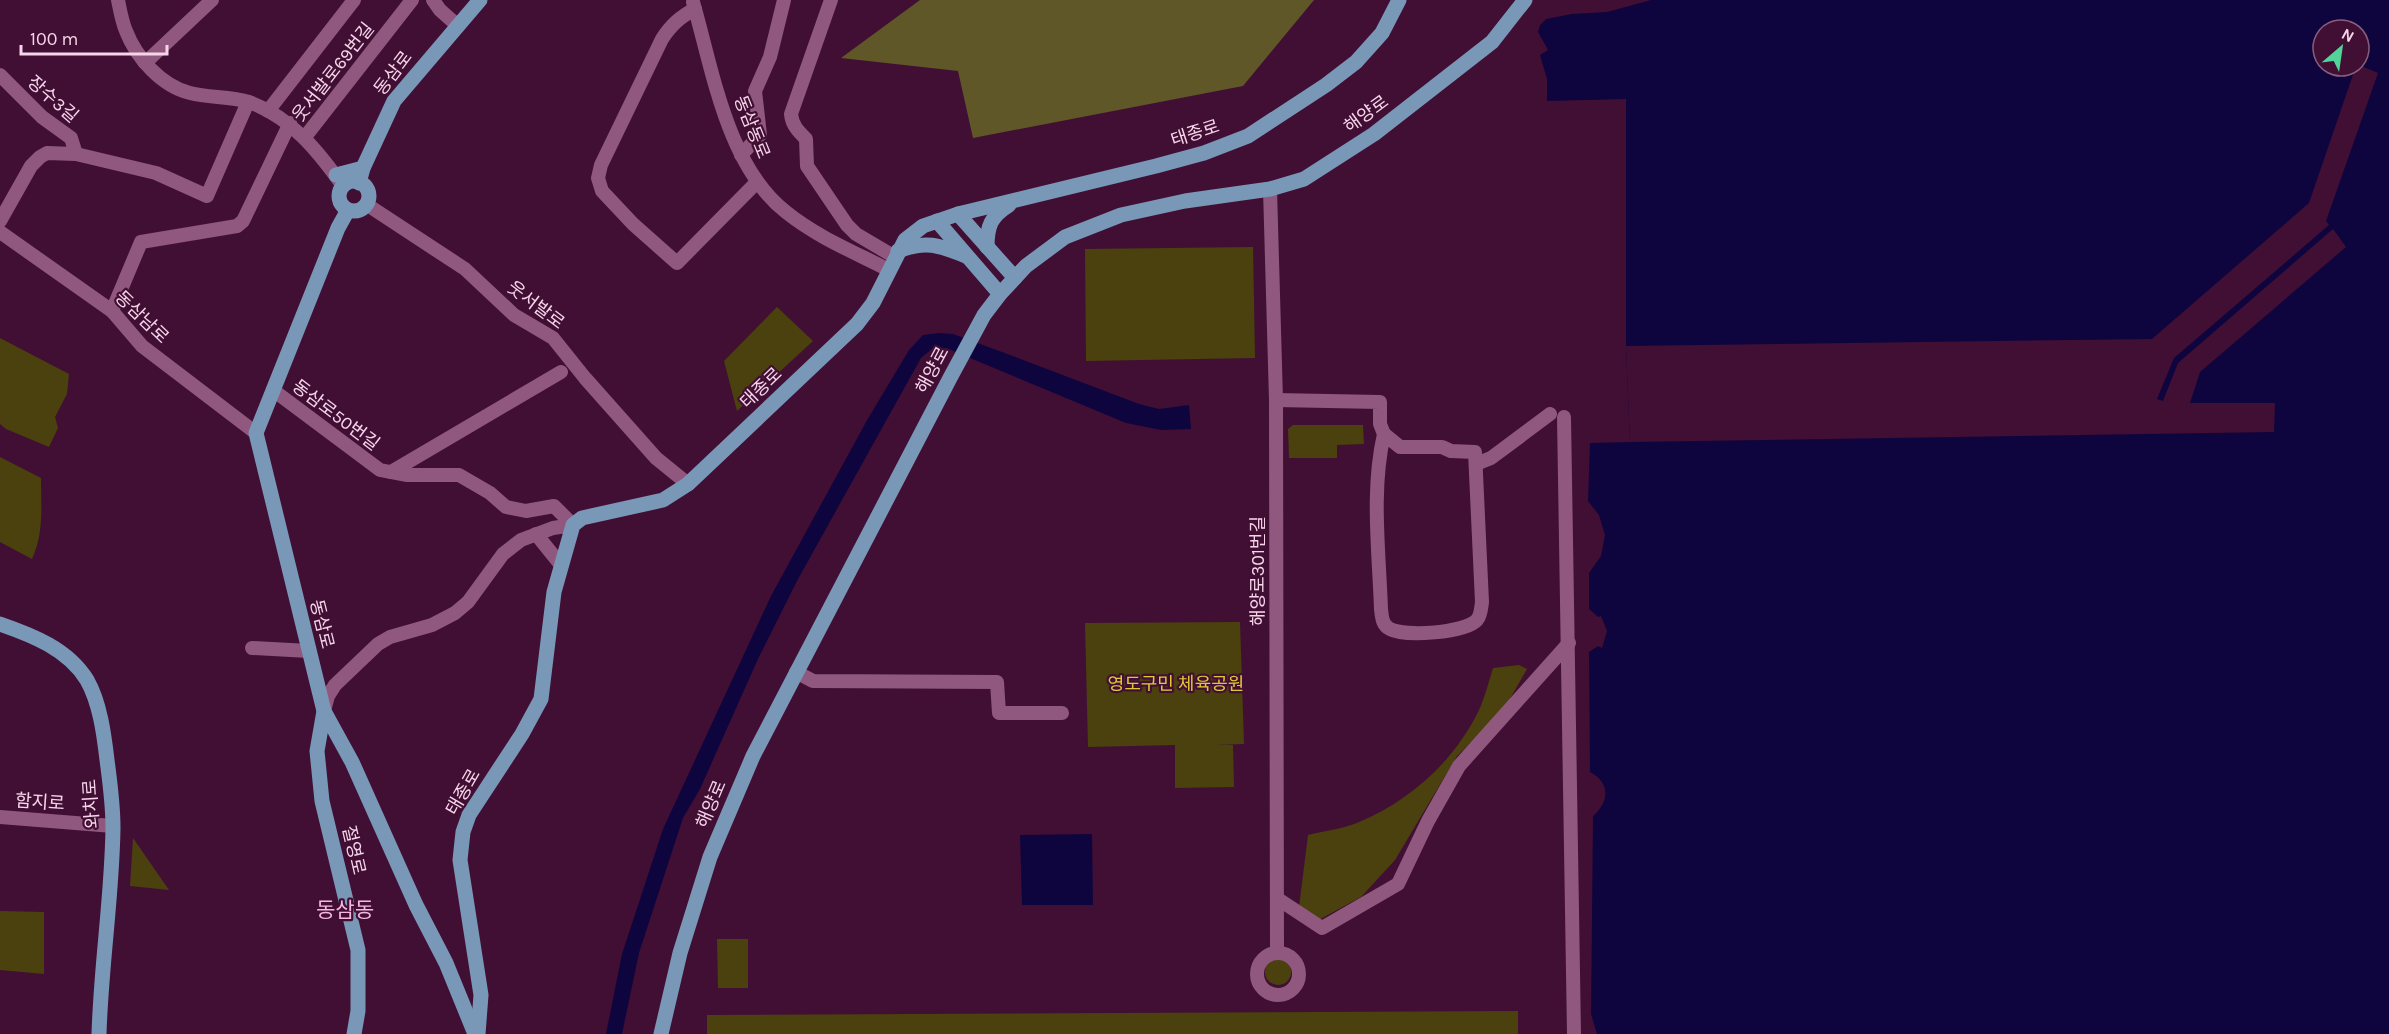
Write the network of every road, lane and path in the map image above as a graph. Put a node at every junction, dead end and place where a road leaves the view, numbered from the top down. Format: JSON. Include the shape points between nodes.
{"nodes":[{"id":1,"x":118,"y":0,"type":"edge"},
{"id":2,"x":212,"y":0,"type":"edge"},
{"id":3,"x":354,"y":0,"type":"edge"},
{"id":4,"x":412,"y":0,"type":"edge"},
{"id":5,"x":433,"y":0,"type":"edge"},
{"id":6,"x":480,"y":0,"type":"edge"},
{"id":7,"x":784,"y":0,"type":"edge"},
{"id":8,"x":831,"y":0,"type":"edge"},
{"id":9,"x":1399,"y":0,"type":"edge"},
{"id":10,"x":1524,"y":0,"type":"edge"},
{"id":11,"x":694,"y":4,"type":"edge"},
{"id":12,"x":458,"y":26,"type":"junction"},
{"id":13,"x":145,"y":63,"type":"junction"},
{"id":14,"x":0,"y":75,"type":"edge"},
{"id":15,"x":248,"y":102,"type":"junction"},
{"id":16,"x":268,"y":111,"type":"junction"},
{"id":17,"x":290,"y":123,"type":"junction"},
{"id":18,"x":305,"y":137,"type":"junction"},
{"id":19,"x":76,"y":154,"type":"junction"},
{"id":20,"x":741,"y":155,"type":"junction"},
{"id":21,"x":363,"y":168,"type":"junction"},
{"id":22,"x":340,"y":180,"type":"junction"},
{"id":23,"x":757,"y":182,"type":"junction"},
{"id":24,"x":359,"y":183,"type":"junction"},
{"id":25,"x":1270,"y":189,"type":"junction"},
{"id":26,"x":1014,"y":202,"type":"junction"},
{"id":27,"x":366,"y":204,"type":"junction"},
{"id":28,"x":348,"y":210,"type":"junction"},
{"id":29,"x":958,"y":214,"type":"junction"},
{"id":30,"x":937,"y":221,"type":"junction"},
{"id":31,"x":0,"y":230,"type":"edge"},
{"id":32,"x":987,"y":247,"type":"junction"},
{"id":33,"x":969,"y":257,"type":"junction"},
{"id":34,"x":894,"y":259,"type":"junction"},
{"id":35,"x":1016,"y":278,"type":"junction"},
{"id":36,"x":1000,"y":294,"type":"junction"},
{"id":37,"x":112,"y":310,"type":"junction"},
{"id":38,"x":561,"y":372,"type":"dead end"},
{"id":39,"x":273,"y":390,"type":"junction"},
{"id":40,"x":1276,"y":400,"type":"junction"},
{"id":41,"x":256,"y":433,"type":"junction"},
{"id":42,"x":1384,"y":434,"type":"junction"},
{"id":43,"x":1400,"y":447,"type":"junction"},
{"id":44,"x":1378,"y":460,"type":"junction"},
{"id":45,"x":1476,"y":464,"type":"junction"},
{"id":46,"x":391,"y":472,"type":"junction"},
{"id":47,"x":688,"y":484,"type":"junction"},
{"id":48,"x":573,"y":525,"type":"junction"},
{"id":49,"x":536,"y":534,"type":"junction"},
{"id":50,"x":561,"y":565,"type":"junction"},
{"id":51,"x":0,"y":624,"type":"edge"},
{"id":52,"x":1569,"y":643,"type":"junction"},
{"id":53,"x":252,"y":648,"type":"dead end"},
{"id":54,"x":309,"y":651,"type":"junction"},
{"id":55,"x":796,"y":672,"type":"junction"},
{"id":56,"x":324,"y":711,"type":"junction"},
{"id":57,"x":1062,"y":713,"type":"dead end"},
{"id":58,"x":0,"y":817,"type":"edge"},
{"id":59,"x":113,"y":826,"type":"junction"},
{"id":60,"x":1278,"y":899,"type":"junction"},
{"id":61,"x":1276,"y":952,"type":"dead end"},
{"id":62,"x":99,"y":1034,"type":"edge"},
{"id":63,"x":354,"y":1034,"type":"edge"},
{"id":64,"x":477,"y":1034,"type":"edge"},
{"id":65,"x":661,"y":1034,"type":"edge"},
{"id":66,"x":1574,"y":1034,"type":"edge"}],
"edges":[{"from":1,"to":13,"type":"street","via":[[126,31]]},
{"from":2,"to":13,"type":"street"},
{"from":3,"to":16,"type":"street"},
{"from":4,"to":18,"type":"street","name":"웃서발로69번길"},
{"from":5,"to":12,"type":"street"},
{"from":6,"to":12,"type":"main road","name":"동삼로"},
{"from":7,"to":20,"type":"street","via":[[770,57],[755,91],[759,135]]},
{"from":8,"to":34,"type":"street","via":[[791,114],[792,122],[806,139],[807,166],[848,225]]},
{"from":9,"to":26,"type":"main road","name":"태종로","via":[[1382,33],[1356,62],[1248,136],[1194,155]]},
{"from":10,"to":25,"type":"main road","name":"해양로","via":[[1492,42],[1374,134],[1304,179]]},
{"from":11,"to":20,"type":"street","name":"동삼동로","via":[[726,118]]},
{"from":11,"to":23,"type":"street","via":[[662,39],[601,165],[598,178],[602,191],[677,263]]},
{"from":12,"to":21,"type":"main road","name":"동삼로","via":[[394,101]]},
{"from":13,"to":15,"type":"street","via":[[188,93]]},
{"from":14,"to":19,"type":"street","name":"장수3길","via":[[42,117],[71,138]]},
{"from":15,"to":16,"type":"street"},
{"from":15,"to":19,"type":"street","via":[[207,196],[156,174]]},
{"from":16,"to":17,"type":"street"},
{"from":17,"to":18,"type":"street"},
{"from":17,"to":37,"type":"street","via":[[243,220],[237,226],[141,242]]},
{"from":18,"to":22,"type":"street"},
{"from":19,"to":31,"type":"street","via":[[47,153],[40,157],[31,166]]},
{"from":20,"to":23,"type":"street","name":"동삼동로"},
{"from":21,"to":22,"type":"main road"},
{"from":21,"to":24,"type":"main road","name":"동삼로"},
{"from":22,"to":24,"type":"main road"},
{"from":22,"to":28,"type":"main road","via":[[339,197]]},
{"from":23,"to":34,"type":"street","name":"동삼동로","via":[[784,211],[817,234]]},
{"from":24,"to":27,"type":"main road","via":[[367,192]]},
{"from":25,"to":35,"type":"main road","name":"해양로","via":[[1121,215],[1065,237]]},
{"from":25,"to":40,"type":"street","name":"해양로301번길"},
{"from":26,"to":29,"type":"main road","name":"태종로"},
{"from":26,"to":32,"type":"main road","via":[[991,219]]},
{"from":27,"to":28,"type":"main road"},
{"from":27,"to":47,"type":"street","name":"웃서발로","via":[[456,262],[514,315],[553,338],[656,458]]},
{"from":28,"to":39,"type":"main road"},
{"from":29,"to":30,"type":"main road","name":"태종로"},
{"from":29,"to":32,"type":"main road"},
{"from":30,"to":33,"type":"main road"},
{"from":30,"to":34,"type":"main road","name":"태종로","via":[[905,240]]},
{"from":31,"to":37,"type":"street","name":"동삼남로"},
{"from":32,"to":35,"type":"main road"},
{"from":33,"to":34,"type":"main road","via":[[929,244],[914,244]]},
{"from":33,"to":36,"type":"main road"},
{"from":34,"to":47,"type":"main road","name":"태종로","via":[[873,303],[857,324]]},
{"from":35,"to":36,"type":"main road","name":"해양로"},
{"from":36,"to":55,"type":"main road","name":"해양로","via":[[984,315]]},
{"from":37,"to":41,"type":"street","name":"동삼남로","via":[[142,346]]},
{"from":38,"to":46,"type":"street"},
{"from":39,"to":41,"type":"main road"},
{"from":39,"to":46,"type":"street","name":"동삼로50번길","via":[[380,470]]},
{"from":40,"to":42,"type":"street","via":[[1380,402]]},
{"from":40,"to":60,"type":"street","name":"해양로301번길"},
{"from":41,"to":54,"type":"main road","name":"동삼로"},
{"from":42,"to":43,"type":"street"},
{"from":42,"to":44,"type":"street"},
{"from":43,"to":44,"type":"street"},
{"from":43,"to":45,"type":"street","via":[[1475,452]]},
{"from":44,"to":45,"type":"street","via":[[1382,618],[1391,630],[1401,632],[1453,631],[1475,622],[1480,615]]},
{"from":45,"to":52,"type":"street","via":[[1557,416]]},
{"from":46,"to":48,"type":"street","name":"동삼로50번길","via":[[406,476],[459,475],[506,507],[526,511],[555,506]]},
{"from":47,"to":48,"type":"main road","name":"태종로","via":[[663,500],[582,518]]},
{"from":48,"to":49,"type":"street"},
{"from":48,"to":50,"type":"main road","name":"태종로"},
{"from":49,"to":50,"type":"street"},
{"from":49,"to":56,"type":"street","via":[[509,547],[455,614],[378,644],[335,685]]},
{"from":50,"to":64,"type":"main road","name":"태종로","via":[[551,611],[541,699],[469,815],[463,832],[460,860],[481,995]]},
{"from":51,"to":59,"type":"main road","name":"와치로","via":[[50,645],[86,680],[105,741]]},
{"from":52,"to":60,"type":"street","via":[[1459,766],[1398,884],[1322,928]]},
{"from":52,"to":66,"type":"street"},
{"from":53,"to":54,"type":"street"},
{"from":54,"to":56,"type":"main road","name":"동삼로"},
{"from":55,"to":57,"type":"street","via":[[813,681],[997,682],[999,713]]},
{"from":55,"to":65,"type":"main road","name":"해양로","via":[[753,756],[710,857],[680,953]]},
{"from":56,"to":63,"type":"main road","name":"절영로","via":[[317,751],[322,801],[358,950]]},
{"from":56,"to":64,"type":"main road","name":"동삼로","via":[[352,762]]},
{"from":58,"to":59,"type":"street","name":"함지로"},
{"from":59,"to":62,"type":"main road","name":"와치로"},
{"from":60,"to":61,"type":"street","name":"해양로301번길"}]}
